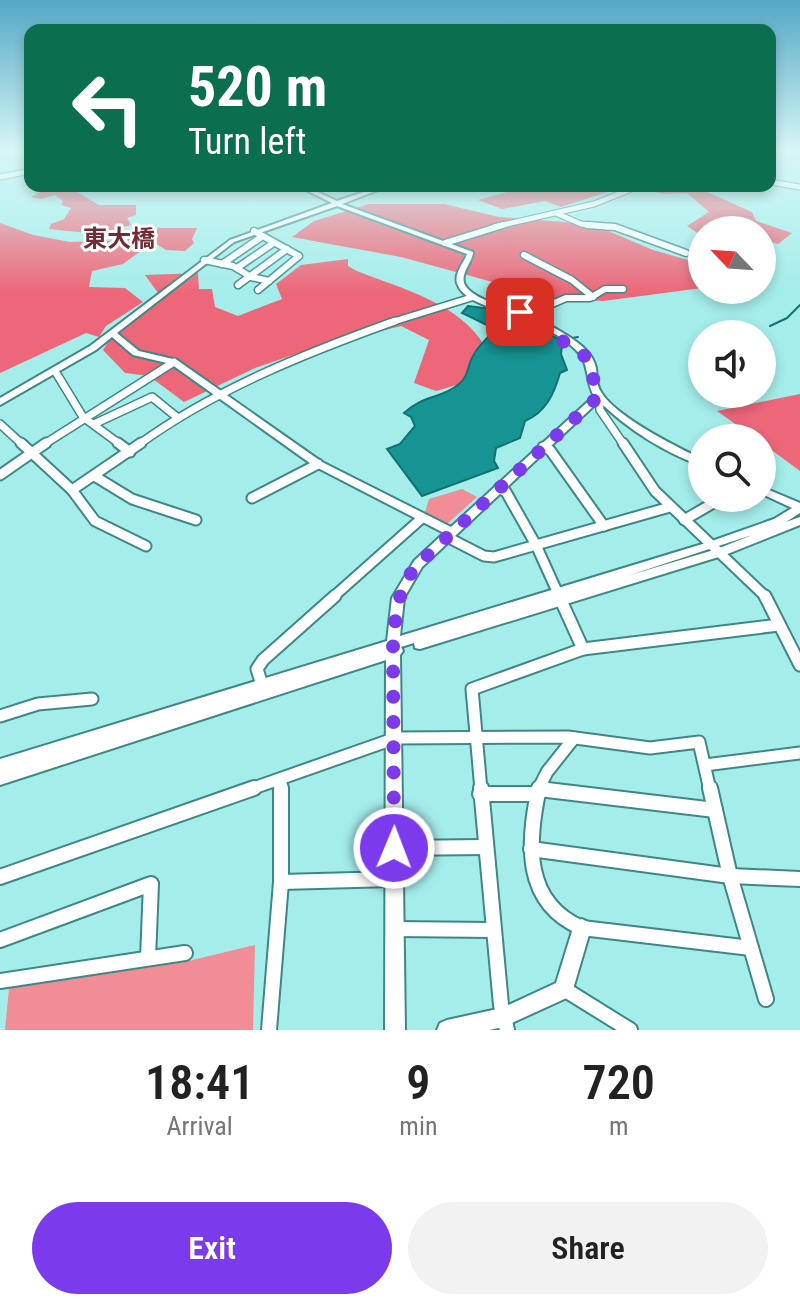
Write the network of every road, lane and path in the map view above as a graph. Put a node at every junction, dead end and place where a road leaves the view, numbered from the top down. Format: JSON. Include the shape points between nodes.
{"nodes":[{"id":1,"x":322,"y":196,"type":"edge"},
{"id":2,"x":359,"y":196,"type":"edge"},
{"id":3,"x":614,"y":196,"type":"edge"},
{"id":4,"x":338,"y":204,"type":"junction"},
{"id":5,"x":558,"y":214,"type":"junction"},
{"id":6,"x":257,"y":235,"type":"junction"},
{"id":7,"x":445,"y":243,"type":"junction"},
{"id":8,"x":272,"y":244,"type":"junction"},
{"id":9,"x":287,"y":249,"type":"junction"},
{"id":10,"x":686,"y":253,"type":"dead end"},
{"id":11,"x":524,"y":255,"type":"dead end"},
{"id":12,"x":204,"y":260,"type":"junction"},
{"id":13,"x":222,"y":264,"type":"junction"},
{"id":14,"x":237,"y":268,"type":"junction"},
{"id":15,"x":250,"y":276,"type":"junction"},
{"id":16,"x":269,"y":281,"type":"junction"},
{"id":17,"x":238,"y":285,"type":"dead end"},
{"id":18,"x":623,"y":289,"type":"dead end"},
{"id":19,"x":258,"y":290,"type":"dead end"},
{"id":20,"x":473,"y":297,"type":"junction"},
{"id":21,"x":593,"y":297,"type":"junction"},
{"id":22,"x":516,"y":310,"type":"junction"},
{"id":23,"x":113,"y":334,"type":"junction"},
{"id":24,"x":174,"y":362,"type":"junction"},
{"id":25,"x":55,"y":371,"type":"junction"},
{"id":26,"x":218,"y":396,"type":"junction"},
{"id":27,"x":599,"y":396,"type":"junction"},
{"id":28,"x":0,"y":402,"type":"edge"},
{"id":29,"x":83,"y":417,"type":"junction"},
{"id":30,"x":178,"y":418,"type":"junction"},
{"id":31,"x":0,"y":424,"type":"edge"},
{"id":32,"x":94,"y":424,"type":"junction"},
{"id":33,"x":543,"y":447,"type":"junction"},
{"id":34,"x":130,"y":452,"type":"junction"},
{"id":35,"x":30,"y":453,"type":"junction"},
{"id":36,"x":688,"y":455,"type":"edge"},
{"id":37,"x":318,"y":464,"type":"junction"},
{"id":38,"x":0,"y":475,"type":"edge"},
{"id":39,"x":96,"y":477,"type":"junction"},
{"id":40,"x":499,"y":488,"type":"junction"},
{"id":41,"x":72,"y":490,"type":"junction"},
{"id":42,"x":776,"y":496,"type":"edge"},
{"id":43,"x":252,"y":498,"type":"dead end"},
{"id":44,"x":670,"y":507,"type":"junction"},
{"id":45,"x":800,"y":507,"type":"edge"},
{"id":46,"x":698,"y":512,"type":"edge"},
{"id":47,"x":422,"y":518,"type":"junction"},
{"id":48,"x":196,"y":520,"type":"dead end"},
{"id":49,"x":684,"y":520,"type":"junction"},
{"id":50,"x":800,"y":521,"type":"edge"},
{"id":51,"x":604,"y":526,"type":"junction"},
{"id":52,"x":449,"y":534,"type":"junction"},
{"id":53,"x":536,"y":545,"type":"junction"},
{"id":54,"x":146,"y":546,"type":"dead end"},
{"id":55,"x":717,"y":548,"type":"junction"},
{"id":56,"x":560,"y":598,"type":"junction"},
{"id":57,"x":779,"y":625,"type":"junction"},
{"id":58,"x":393,"y":648,"type":"junction"},
{"id":59,"x":583,"y":649,"type":"junction"},
{"id":60,"x":800,"y":665,"type":"edge"},
{"id":61,"x":262,"y":685,"type":"junction"},
{"id":62,"x":92,"y":699,"type":"dead end"},
{"id":63,"x":0,"y":716,"type":"edge"},
{"id":64,"x":475,"y":737,"type":"junction"},
{"id":65,"x":396,"y":738,"type":"junction"},
{"id":66,"x":574,"y":738,"type":"junction"},
{"id":67,"x":800,"y":753,"type":"edge"},
{"id":68,"x":705,"y":765,"type":"junction"},
{"id":69,"x":0,"y":766,"type":"edge"},
{"id":70,"x":0,"y":778,"type":"edge"},
{"id":71,"x":281,"y":781,"type":"junction"},
{"id":72,"x":538,"y":792,"type":"junction"},
{"id":73,"x":480,"y":794,"type":"junction"},
{"id":74,"x":715,"y":810,"type":"junction"},
{"id":75,"x":485,"y":847,"type":"junction"},
{"id":76,"x":394,"y":848,"type":"junction"},
{"id":77,"x":531,"y":849,"type":"junction"},
{"id":78,"x":730,"y":876,"type":"junction"},
{"id":79,"x":0,"y":877,"type":"edge"},
{"id":80,"x":393,"y":879,"type":"junction"},
{"id":81,"x":800,"y":879,"type":"edge"},
{"id":82,"x":281,"y":882,"type":"junction"},
{"id":83,"x":582,"y":928,"type":"junction"},
{"id":84,"x":394,"y":929,"type":"junction"},
{"id":85,"x":493,"y":930,"type":"junction"},
{"id":86,"x":0,"y":940,"type":"edge"},
{"id":87,"x":751,"y":948,"type":"junction"},
{"id":88,"x":185,"y":953,"type":"dead end"},
{"id":89,"x":148,"y":958,"type":"junction"},
{"id":90,"x":0,"y":981,"type":"edge"},
{"id":91,"x":564,"y":989,"type":"junction"},
{"id":92,"x":766,"y":999,"type":"dead end"},
{"id":93,"x":505,"y":1023,"type":"edge"},
{"id":94,"x":269,"y":1030,"type":"edge"},
{"id":95,"x":395,"y":1030,"type":"edge"},
{"id":96,"x":447,"y":1030,"type":"edge"},
{"id":97,"x":630,"y":1030,"type":"edge"}],
"edges":[{"from":1,"to":4,"type":"street"},
{"from":2,"to":4,"type":"street"},
{"from":3,"to":5,"type":"street"},
{"from":4,"to":6,"type":"street"},
{"from":4,"to":7,"type":"street"},
{"from":5,"to":7,"type":"street"},
{"from":5,"to":10,"type":"street","via":[[581,224],[615,227]]},
{"from":6,"to":8,"type":"street"},
{"from":6,"to":12,"type":"street","via":[[232,241]]},
{"from":6,"to":13,"type":"street"},
{"from":7,"to":20,"type":"street","via":[[471,253],[460,282]]},
{"from":8,"to":9,"type":"street"},
{"from":8,"to":14,"type":"street"},
{"from":9,"to":15,"type":"street"},
{"from":9,"to":16,"type":"street","via":[[299,256]]},
{"from":11,"to":21,"type":"street"},
{"from":12,"to":13,"type":"street"},
{"from":12,"to":23,"type":"street"},
{"from":13,"to":14,"type":"street"},
{"from":14,"to":15,"type":"street"},
{"from":15,"to":16,"type":"street"},
{"from":15,"to":17,"type":"street"},
{"from":16,"to":19,"type":"street"},
{"from":18,"to":21,"type":"street","via":[[599,290]]},
{"from":20,"to":22,"type":"street"},
{"from":20,"to":26,"type":"street","via":[[380,327]]},
{"from":21,"to":22,"type":"street"},
{"from":22,"to":27,"type":"street","via":[[582,352]]},
{"from":23,"to":24,"type":"street","via":[[136,353]]},
{"from":23,"to":25,"type":"street"},
{"from":24,"to":26,"type":"street"},
{"from":24,"to":29,"type":"street"},
{"from":25,"to":28,"type":"street"},
{"from":25,"to":29,"type":"street"},
{"from":26,"to":30,"type":"street"},
{"from":26,"to":37,"type":"street"},
{"from":27,"to":33,"type":"street"},
{"from":27,"to":36,"type":"street"},
{"from":27,"to":44,"type":"street","via":[[607,421]]},
{"from":29,"to":32,"type":"street"},
{"from":29,"to":35,"type":"street"},
{"from":30,"to":32,"type":"street","via":[[152,397]]},
{"from":30,"to":34,"type":"street"},
{"from":31,"to":35,"type":"street"},
{"from":32,"to":34,"type":"street"},
{"from":33,"to":40,"type":"street"},
{"from":33,"to":51,"type":"street"},
{"from":34,"to":39,"type":"street"},
{"from":35,"to":38,"type":"street"},
{"from":35,"to":41,"type":"street"},
{"from":37,"to":43,"type":"street"},
{"from":37,"to":47,"type":"street"},
{"from":39,"to":41,"type":"street"},
{"from":39,"to":48,"type":"street","via":[[118,494],[161,513]]},
{"from":40,"to":52,"type":"street"},
{"from":40,"to":53,"type":"street"},
{"from":41,"to":54,"type":"street","via":[[95,521]]},
{"from":42,"to":45,"type":"street"},
{"from":44,"to":49,"type":"street"},
{"from":44,"to":51,"type":"street"},
{"from":45,"to":55,"type":"street"},
{"from":46,"to":49,"type":"street"},
{"from":47,"to":52,"type":"street"},
{"from":47,"to":61,"type":"street","via":[[263,660],[257,669]]},
{"from":49,"to":55,"type":"street"},
{"from":50,"to":55,"type":"street"},
{"from":51,"to":53,"type":"street"},
{"from":52,"to":53,"type":"street","via":[[490,558]]},
{"from":52,"to":58,"type":"street","via":[[403,586]]},
{"from":53,"to":56,"type":"street"},
{"from":55,"to":56,"type":"street"},
{"from":55,"to":57,"type":"street","via":[[766,597]]},
{"from":56,"to":58,"type":"street"},
{"from":56,"to":59,"type":"street"},
{"from":57,"to":59,"type":"street"},
{"from":57,"to":60,"type":"street"},
{"from":58,"to":61,"type":"street"},
{"from":58,"to":65,"type":"street"},
{"from":58,"to":70,"type":"street"},
{"from":59,"to":64,"type":"street","via":[[474,687]]},
{"from":61,"to":69,"type":"street"},
{"from":62,"to":63,"type":"street","via":[[38,704]]},
{"from":64,"to":65,"type":"street"},
{"from":64,"to":66,"type":"street"},
{"from":64,"to":73,"type":"street"},
{"from":65,"to":71,"type":"street"},
{"from":65,"to":76,"type":"street"},
{"from":66,"to":68,"type":"street","via":[[650,748],[699,742]]},
{"from":66,"to":72,"type":"street","via":[[545,774]]},
{"from":67,"to":68,"type":"street"},
{"from":68,"to":74,"type":"street"},
{"from":71,"to":79,"type":"street"},
{"from":71,"to":82,"type":"street"},
{"from":72,"to":73,"type":"street"},
{"from":72,"to":74,"type":"street"},
{"from":72,"to":77,"type":"street"},
{"from":73,"to":75,"type":"street"},
{"from":74,"to":78,"type":"street"},
{"from":75,"to":76,"type":"street"},
{"from":75,"to":85,"type":"street"},
{"from":76,"to":80,"type":"street"},
{"from":77,"to":78,"type":"street"},
{"from":77,"to":83,"type":"street","via":[[537,890],[550,911]]},
{"from":78,"to":81,"type":"street"},
{"from":78,"to":87,"type":"street"},
{"from":80,"to":82,"type":"street"},
{"from":80,"to":84,"type":"street"},
{"from":82,"to":94,"type":"street"},
{"from":83,"to":87,"type":"street"},
{"from":83,"to":91,"type":"street"},
{"from":84,"to":85,"type":"street"},
{"from":84,"to":95,"type":"street"},
{"from":85,"to":93,"type":"street"},
{"from":86,"to":89,"type":"street","via":[[151,884]]},
{"from":87,"to":92,"type":"street"},
{"from":88,"to":89,"type":"street"},
{"from":89,"to":90,"type":"street"},
{"from":91,"to":93,"type":"street"},
{"from":91,"to":97,"type":"street"},
{"from":93,"to":96,"type":"street"}]}
